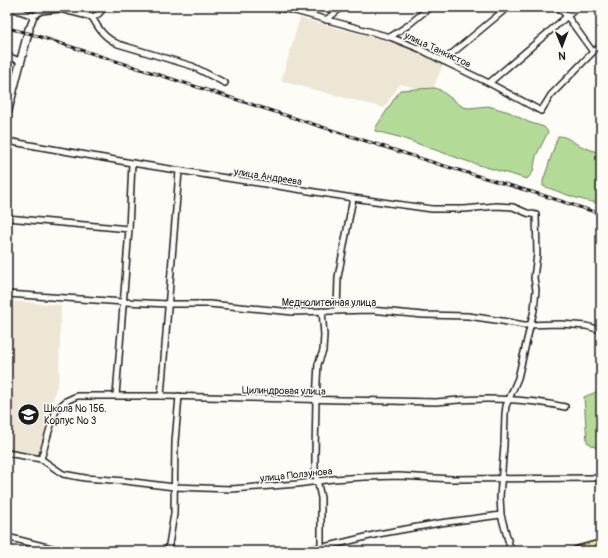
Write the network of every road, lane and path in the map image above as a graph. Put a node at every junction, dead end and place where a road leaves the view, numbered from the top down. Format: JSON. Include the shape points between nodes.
{"nodes":[{"id":1,"x":7,"y":7,"type":"edge"},
{"id":2,"x":104,"y":7,"type":"edge"},
{"id":3,"x":276,"y":7,"type":"edge"},
{"id":4,"x":342,"y":7,"type":"edge"},
{"id":5,"x":430,"y":7,"type":"edge"},
{"id":6,"x":508,"y":7,"type":"edge"},
{"id":7,"x":558,"y":7,"type":"edge"},
{"id":8,"x":578,"y":7,"type":"edge"},
{"id":9,"x":34,"y":16,"type":"junction"},
{"id":10,"x":567,"y":16,"type":"junction"},
{"id":11,"x":92,"y":17,"type":"junction"},
{"id":12,"x":326,"y":20,"type":"junction"},
{"id":13,"x":29,"y":30,"type":"joint"},
{"id":14,"x":390,"y":37,"type":"junction"},
{"id":15,"x":601,"y":46,"type":"edge"},
{"id":16,"x":593,"y":52,"type":"junction"},
{"id":17,"x":7,"y":56,"type":"edge"},
{"id":18,"x":20,"y":61,"type":"junction"},
{"id":19,"x":443,"y":61,"type":"junction"},
{"id":20,"x":225,"y":83,"type":"dead end"},
{"id":21,"x":489,"y":83,"type":"junction"},
{"id":22,"x":7,"y":114,"type":"edge"},
{"id":23,"x":7,"y":141,"type":"edge"},
{"id":24,"x":132,"y":163,"type":"junction"},
{"id":25,"x":179,"y":170,"type":"junction"},
{"id":26,"x":353,"y":198,"type":"junction"},
{"id":27,"x":7,"y":218,"type":"edge"},
{"id":28,"x":129,"y":230,"type":"junction"},
{"id":29,"x":7,"y":294,"type":"edge"},
{"id":30,"x":124,"y":302,"type":"junction"},
{"id":31,"x":168,"y":304,"type":"junction"},
{"id":32,"x":322,"y":311,"type":"junction"},
{"id":33,"x":337,"y":311,"type":"junction"},
{"id":34,"x":530,"y":326,"type":"junction"},
{"id":35,"x":601,"y":330,"type":"edge"},
{"id":36,"x":116,"y":396,"type":"junction"},
{"id":37,"x":161,"y":396,"type":"junction"},
{"id":38,"x":179,"y":396,"type":"junction"},
{"id":39,"x":316,"y":399,"type":"junction"},
{"id":40,"x":508,"y":400,"type":"junction"},
{"id":41,"x":566,"y":407,"type":"dead end"},
{"id":42,"x":7,"y":453,"type":"edge"},
{"id":43,"x":41,"y":459,"type":"junction"},
{"id":44,"x":501,"y":478,"type":"junction"},
{"id":45,"x":594,"y":478,"type":"dead end"},
{"id":46,"x":317,"y":481,"type":"junction"},
{"id":47,"x":174,"y":486,"type":"junction"},
{"id":48,"x":501,"y":515,"type":"junction"},
{"id":49,"x":7,"y":537,"type":"edge"},
{"id":50,"x":601,"y":544,"type":"edge"},
{"id":51,"x":321,"y":549,"type":"edge"},
{"id":52,"x":63,"y":551,"type":"edge"},
{"id":53,"x":168,"y":551,"type":"edge"},
{"id":54,"x":301,"y":551,"type":"edge"},
{"id":55,"x":511,"y":551,"type":"edge"},
{"id":56,"x":576,"y":551,"type":"edge"}],
"edges":[{"from":1,"to":9,"type":"street"},
{"from":2,"to":11,"type":"street","via":[[98,15]]},
{"from":3,"to":12,"type":"street","name":"улица Танкистов"},
{"from":4,"to":12,"type":"street"},
{"from":5,"to":14,"type":"street"},
{"from":6,"to":19,"type":"street"},
{"from":7,"to":10,"type":"street"},
{"from":8,"to":10,"type":"street"},
{"from":9,"to":11,"type":"street","via":[[41,11],[60,8]]},
{"from":9,"to":13,"type":"street"},
{"from":10,"to":16,"type":"street"},
{"from":10,"to":21,"type":"street"},
{"from":11,"to":20,"type":"street","via":[[102,33],[113,42],[192,66]]},
{"from":12,"to":14,"type":"street","name":"улица Танкистов"},
{"from":13,"to":18,"type":"street"},
{"from":14,"to":19,"type":"street","name":"улица Танкистов"},
{"from":15,"to":16,"type":"street"},
{"from":16,"to":21,"type":"street","name":"улица Танкистов","via":[[551,95],[541,111]]},
{"from":17,"to":18,"type":"street"},
{"from":18,"to":22,"type":"street"},
{"from":19,"to":21,"type":"street","name":"улица Танкистов"},
{"from":23,"to":24,"type":"street","name":"улица Андреева"},
{"from":24,"to":25,"type":"street","name":"улица Андреева"},
{"from":24,"to":28,"type":"street"},
{"from":25,"to":26,"type":"street","name":"улица Андреева"},
{"from":25,"to":31,"type":"street"},
{"from":26,"to":33,"type":"street","via":[[338,277]]},
{"from":26,"to":34,"type":"street","name":"улица Андреева","via":[[432,210],[513,207],[536,215],[536,290]]},
{"from":27,"to":28,"type":"street"},
{"from":28,"to":30,"type":"street"},
{"from":29,"to":30,"type":"street","name":"Меднолитейная улица"},
{"from":30,"to":31,"type":"street","name":"Меднолитейная улица"},
{"from":30,"to":36,"type":"street"},
{"from":31,"to":32,"type":"street","name":"Меднолитейная улица","via":[[209,304],[293,312]]},
{"from":31,"to":37,"type":"street"},
{"from":32,"to":33,"type":"street","name":"Меднолитейная улица"},
{"from":32,"to":39,"type":"street","via":[[324,335],[318,364]]},
{"from":33,"to":34,"type":"street","name":"Меднолитейная улица","via":[[371,310],[468,316]]},
{"from":34,"to":35,"type":"street","name":"Меднолитейная улица","via":[[567,325]]},
{"from":34,"to":40,"type":"street","via":[[518,378]]},
{"from":36,"to":37,"type":"street","name":"Цилиндровая улица"},
{"from":36,"to":43,"type":"street","name":"Цилиндровая улица","via":[[78,396],[66,401],[56,410]]},
{"from":37,"to":38,"type":"street","name":"Цилиндровая улица"},
{"from":38,"to":39,"type":"street","name":"Цилиндровая улица"},
{"from":38,"to":47,"type":"street"},
{"from":39,"to":40,"type":"street","name":"Цилиндровая улица","via":[[436,402],[461,399]]},
{"from":39,"to":46,"type":"street"},
{"from":40,"to":41,"type":"street","name":"Цилиндровая улица"},
{"from":40,"to":44,"type":"street"},
{"from":42,"to":43,"type":"street","name":"улица Ползунова"},
{"from":43,"to":47,"type":"street","name":"улица Ползунова","via":[[63,474]]},
{"from":44,"to":45,"type":"street","name":"улица Ползунова"},
{"from":44,"to":46,"type":"street","name":"улица Ползунова","via":[[392,476]]},
{"from":44,"to":48,"type":"street"},
{"from":46,"to":47,"type":"street","name":"улица Ползунова","via":[[231,489]]},
{"from":46,"to":51,"type":"street","via":[[321,498]]},
{"from":47,"to":53,"type":"street","via":[[174,514]]},
{"from":48,"to":51,"type":"street","via":[[378,534]]},
{"from":48,"to":55,"type":"street"},
{"from":49,"to":52,"type":"street"},
{"from":50,"to":56,"type":"main road"},
{"from":51,"to":54,"type":"street"}]}
